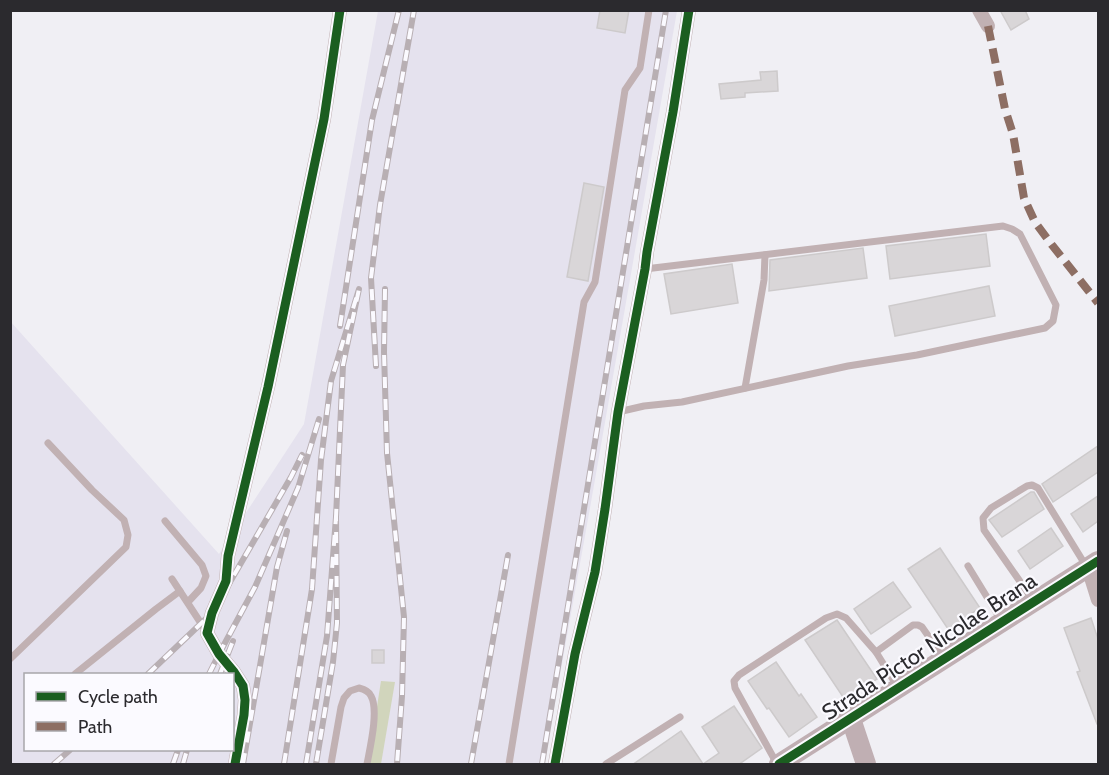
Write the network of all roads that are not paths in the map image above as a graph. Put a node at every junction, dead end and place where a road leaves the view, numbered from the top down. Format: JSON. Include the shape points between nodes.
{"nodes":[{"id":1,"x":340,"y":10,"type":"edge"},
{"id":2,"x":649,"y":10,"type":"edge"},
{"id":3,"x":689,"y":10,"type":"edge"},
{"id":4,"x":979,"y":10,"type":"edge"},
{"id":5,"x":988,"y":26,"type":"dead end"},
{"id":6,"x":765,"y":255,"type":"junction"},
{"id":7,"x":645,"y":269,"type":"junction"},
{"id":8,"x":745,"y":388,"type":"junction"},
{"id":9,"x":618,"y":412,"type":"junction"},
{"id":10,"x":48,"y":442,"type":"dead end"},
{"id":11,"x":165,"y":521,"type":"dead end"},
{"id":12,"x":1093,"y":564,"type":"edge"},
{"id":13,"x":968,"y":566,"type":"dead end"},
{"id":14,"x":172,"y":579,"type":"dead end"},
{"id":15,"x":180,"y":591,"type":"junction"},
{"id":16,"x":1098,"y":600,"type":"edge"},
{"id":17,"x":188,"y":602,"type":"junction"},
{"id":18,"x":1035,"y":602,"type":"junction"},
{"id":19,"x":1002,"y":623,"type":"junction"},
{"id":20,"x":207,"y":633,"type":"junction"},
{"id":21,"x":876,"y":652,"type":"junction"},
{"id":22,"x":10,"y":659,"type":"edge"},
{"id":23,"x":945,"y":659,"type":"junction"},
{"id":24,"x":77,"y":673,"type":"edge"},
{"id":25,"x":899,"y":688,"type":"junction"},
{"id":26,"x":680,"y":717,"type":"dead end"},
{"id":27,"x":851,"y":719,"type":"junction"},
{"id":28,"x":235,"y":765,"type":"edge"},
{"id":29,"x":331,"y":765,"type":"edge"},
{"id":30,"x":367,"y":765,"type":"edge"},
{"id":31,"x":508,"y":765,"type":"edge"},
{"id":32,"x":555,"y":765,"type":"edge"},
{"id":33,"x":606,"y":765,"type":"edge"},
{"id":34,"x":778,"y":765,"type":"edge"},
{"id":35,"x":866,"y":765,"type":"edge"}],
"edges":[{"from":1,"to":20,"type":"street","via":[[324,119],[268,387],[228,556],[226,581]]},
{"from":2,"to":31,"type":"lane","via":[[640,68],[625,90],[595,282],[584,302]]},
{"from":3,"to":7,"type":"street"},
{"from":4,"to":5,"type":"street"},
{"from":6,"to":7,"type":"lane"},
{"from":6,"to":8,"type":"lane"},
{"from":6,"to":8,"type":"lane","via":[[1003,226],[1020,234],[1056,305],[1053,321],[1045,328]]},
{"from":7,"to":9,"type":"street"},
{"from":8,"to":9,"type":"lane"},
{"from":9,"to":32,"type":"street","via":[[595,572]]},
{"from":10,"to":22,"type":"lane","via":[[124,520],[126,547]]},
{"from":11,"to":17,"type":"lane","via":[[202,565],[206,576]]},
{"from":12,"to":16,"type":"street"},
{"from":12,"to":18,"type":"street","name":"Strada Pictor Nicolae Brana"},
{"from":12,"to":18,"type":"lane","via":[[1038,488],[1027,486],[991,508],[983,518],[984,530]]},
{"from":13,"to":19,"type":"lane"},
{"from":14,"to":15,"type":"lane"},
{"from":15,"to":17,"type":"lane"},
{"from":15,"to":24,"type":"lane"},
{"from":17,"to":20,"type":"lane"},
{"from":18,"to":19,"type":"street","name":"Strada Pictor Nicolae Brana"},
{"from":19,"to":23,"type":"street","name":"Strada Pictor Nicolae Brana"},
{"from":20,"to":28,"type":"street","via":[[243,686],[246,700]]},
{"from":21,"to":23,"type":"lane","via":[[918,625]]},
{"from":21,"to":25,"type":"lane"},
{"from":21,"to":34,"type":"lane","via":[[846,618],[837,614],[739,675],[734,681],[735,688]]},
{"from":23,"to":25,"type":"street","name":"Strada Pictor Nicolae Brana"},
{"from":25,"to":27,"type":"street","name":"Strada Pictor Nicolae Brana"},
{"from":26,"to":33,"type":"lane"},
{"from":27,"to":34,"type":"street","name":"Strada Pictor Nicolae Brana"},
{"from":27,"to":35,"type":"street"},
{"from":29,"to":30,"type":"lane","via":[[344,698],[359,688],[372,696],[374,707]]}]}
